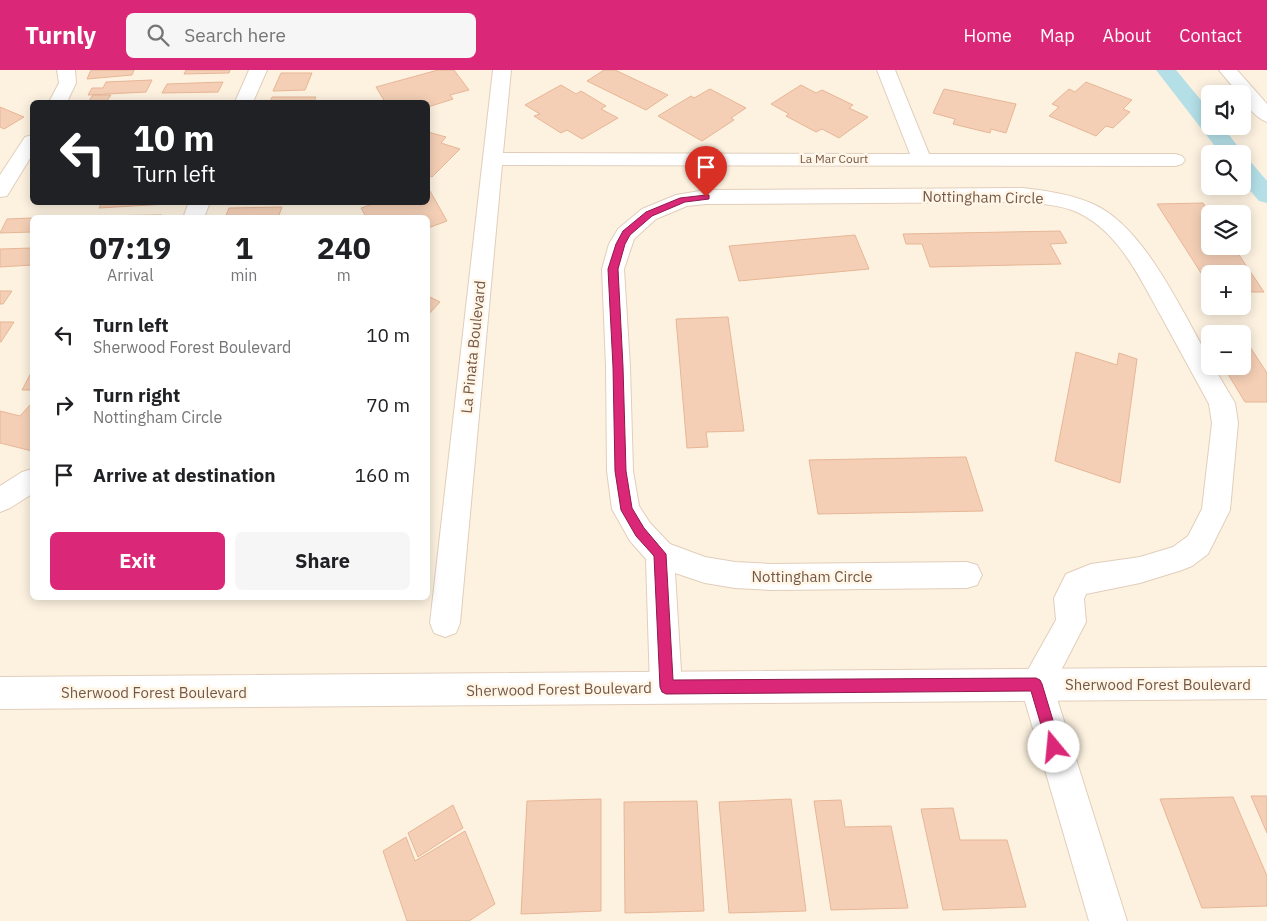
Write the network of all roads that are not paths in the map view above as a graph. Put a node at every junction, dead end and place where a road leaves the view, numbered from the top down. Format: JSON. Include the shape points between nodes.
{"nodes":[{"id":1,"x":66,"y":70,"type":"edge"},
{"id":2,"x":258,"y":70,"type":"edge"},
{"id":3,"x":502,"y":70,"type":"edge"},
{"id":4,"x":886,"y":70,"type":"edge"},
{"id":5,"x":1228,"y":70,"type":"edge"},
{"id":6,"x":59,"y":100,"type":"edge"},
{"id":7,"x":245,"y":100,"type":"edge"},
{"id":8,"x":1267,"y":116,"type":"edge"},
{"id":9,"x":30,"y":144,"type":"edge"},
{"id":10,"x":921,"y":158,"type":"junction"},
{"id":11,"x":492,"y":159,"type":"junction"},
{"id":12,"x":1175,"y":160,"type":"dead end"},
{"id":13,"x":0,"y":190,"type":"edge"},
{"id":14,"x":30,"y":487,"type":"edge"},
{"id":15,"x":0,"y":500,"type":"edge"},
{"id":16,"x":660,"y":554,"type":"junction"},
{"id":17,"x":967,"y":575,"type":"dead end"},
{"id":18,"x":445,"y":623,"type":"dead end"},
{"id":19,"x":1267,"y":683,"type":"edge"},
{"id":20,"x":1036,"y":684,"type":"junction"},
{"id":21,"x":666,"y":687,"type":"junction"},
{"id":22,"x":0,"y":693,"type":"edge"},
{"id":23,"x":1108,"y":921,"type":"edge"}],
"edges":[{"from":1,"to":6,"type":"street","via":[[68,87]]},
{"from":2,"to":7,"type":"street"},
{"from":3,"to":11,"type":"street","name":"La Pinata Boulevard"},
{"from":4,"to":10,"type":"street"},
{"from":5,"to":8,"type":"street"},
{"from":9,"to":13,"type":"street"},
{"from":10,"to":11,"type":"street","name":"La Mar Court"},
{"from":10,"to":12,"type":"street","name":"La Mar Court"},
{"from":11,"to":18,"type":"street","name":"La Pinata Boulevard"},
{"from":14,"to":15,"type":"street"},
{"from":16,"to":17,"type":"street","name":"Nottingham Circle","via":[[704,570],[736,575]]},
{"from":16,"to":20,"type":"street","name":"Nottingham Circle","via":[[626,510],[620,471],[613,269],[620,244],[637,223],[649,214],[683,200],[706,197],[1023,195],[1064,201],[1096,213],[1116,230],[1133,252],[1158,289],[1222,403],[1225,423],[1216,510],[1198,545],[1182,558],[1076,584],[1069,598],[1071,622]]},
{"from":16,"to":21,"type":"street"},
{"from":19,"to":20,"type":"street","name":"Sherwood Forest Boulevard"},
{"from":20,"to":21,"type":"street","name":"Sherwood Forest Boulevard"},
{"from":20,"to":23,"type":"street"},
{"from":21,"to":22,"type":"street","name":"Sherwood Forest Boulevard"}]}
